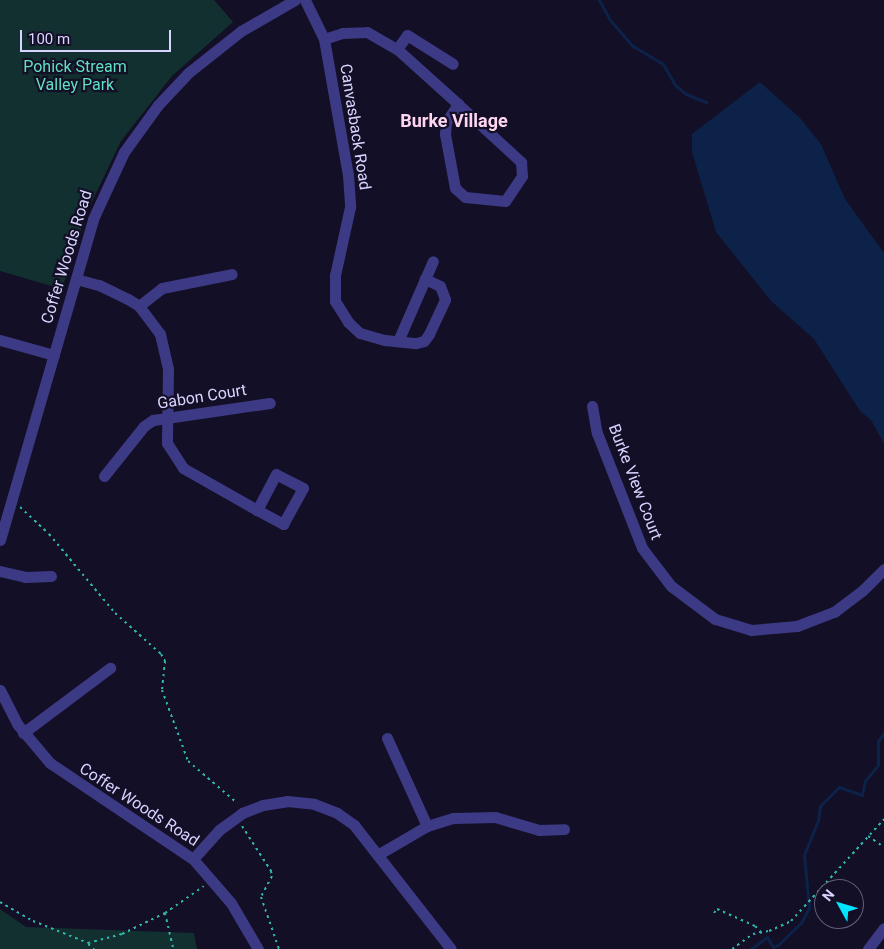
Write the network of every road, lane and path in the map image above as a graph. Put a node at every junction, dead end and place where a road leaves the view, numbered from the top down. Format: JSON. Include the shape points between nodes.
{"nodes":[{"id":1,"x":296,"y":0,"type":"edge"},
{"id":2,"x":305,"y":0,"type":"edge"},
{"id":3,"x":324,"y":39,"type":"junction"},
{"id":4,"x":397,"y":49,"type":"junction"},
{"id":5,"x":453,"y":64,"type":"dead end"},
{"id":6,"x":458,"y":104,"type":"junction"},
{"id":7,"x":433,"y":261,"type":"dead end"},
{"id":8,"x":232,"y":274,"type":"dead end"},
{"id":9,"x":76,"y":279,"type":"junction"},
{"id":10,"x":425,"y":279,"type":"junction"},
{"id":11,"x":139,"y":306,"type":"junction"},
{"id":12,"x":0,"y":340,"type":"edge"},
{"id":13,"x":398,"y":341,"type":"junction"},
{"id":14,"x":54,"y":355,"type":"junction"},
{"id":15,"x":270,"y":403,"type":"dead end"},
{"id":16,"x":592,"y":406,"type":"dead end"},
{"id":17,"x":167,"y":416,"type":"junction"},
{"id":18,"x":104,"y":476,"type":"dead end"},
{"id":19,"x":5,"y":509,"type":"edge"},
{"id":20,"x":256,"y":510,"type":"junction"},
{"id":21,"x":0,"y":540,"type":"edge"},
{"id":22,"x":884,"y":569,"type":"edge"},
{"id":23,"x":0,"y":571,"type":"edge"},
{"id":24,"x":51,"y":576,"type":"dead end"},
{"id":25,"x":110,"y":668,"type":"dead end"},
{"id":26,"x":0,"y":690,"type":"edge"},
{"id":27,"x":23,"y":733,"type":"junction"},
{"id":28,"x":387,"y":738,"type":"dead end"},
{"id":29,"x":238,"y":805,"type":"dead end"},
{"id":30,"x":884,"y":819,"type":"edge"},
{"id":31,"x":240,"y":823,"type":"dead end"},
{"id":32,"x":427,"y":826,"type":"junction"},
{"id":33,"x":564,"y":830,"type":"dead end"},
{"id":34,"x":868,"y":836,"type":"junction"},
{"id":35,"x":884,"y":847,"type":"edge"},
{"id":36,"x":379,"y":854,"type":"junction"},
{"id":37,"x":193,"y":859,"type":"junction"},
{"id":38,"x":205,"y":885,"type":"dead end"},
{"id":39,"x":0,"y":902,"type":"edge"},
{"id":40,"x":165,"y":913,"type":"junction"},
{"id":41,"x":714,"y":913,"type":"dead end"},
{"id":42,"x":884,"y":928,"type":"edge"},
{"id":43,"x":761,"y":932,"type":"junction"},
{"id":44,"x":88,"y":943,"type":"junction"},
{"id":45,"x":94,"y":949,"type":"edge"},
{"id":46,"x":173,"y":949,"type":"edge"},
{"id":47,"x":258,"y":949,"type":"edge"},
{"id":48,"x":279,"y":949,"type":"edge"},
{"id":49,"x":451,"y":949,"type":"edge"},
{"id":50,"x":732,"y":949,"type":"edge"},
{"id":51,"x":868,"y":949,"type":"edge"}],
"edges":[{"from":1,"to":9,"type":"street","name":"Coffer Woods Road","via":[[212,53],[158,105],[124,152],[107,186]]},
{"from":2,"to":3,"type":"street","name":"Canvasback Road"},
{"from":3,"to":4,"type":"street","via":[[342,33],[367,32]]},
{"from":3,"to":13,"type":"street","name":"Canvasback Road","via":[[348,175],[350,207],[336,275],[335,301],[360,333]]},
{"from":4,"to":5,"type":"street","via":[[407,35]]},
{"from":4,"to":6,"type":"street"},
{"from":6,"to":6,"type":"street","via":[[521,162],[522,176],[505,201],[465,197],[456,188],[446,122]]},
{"from":7,"to":10,"type":"street"},
{"from":8,"to":11,"type":"street","via":[[162,288]]},
{"from":9,"to":11,"type":"street","via":[[116,292]]},
{"from":9,"to":14,"type":"street","name":"Coffer Woods Road"},
{"from":10,"to":13,"type":"street"},
{"from":10,"to":13,"type":"street","name":"Canvasback Road","via":[[440,286],[445,299],[424,342]]},
{"from":11,"to":17,"type":"street","via":[[160,334],[164,347],[168,369]]},
{"from":12,"to":14,"type":"street"},
{"from":14,"to":19,"type":"street","name":"Coffer Woods Road"},
{"from":15,"to":17,"type":"street","name":"Gabon Court"},
{"from":16,"to":22,"type":"street","name":"Burke View Court","via":[[597,433],[642,548],[671,586],[715,619],[751,630],[797,626],[834,612]]},
{"from":17,"to":18,"type":"street","name":"Gabon Court","via":[[144,426]]},
{"from":17,"to":20,"type":"street","via":[[167,443],[176,460],[197,477]]},
{"from":19,"to":21,"type":"street","name":"Coffer Woods Road"},
{"from":19,"to":29,"type":"path","via":[[36,520],[109,606],[161,654],[165,661],[162,690],[188,761]]},
{"from":20,"to":20,"type":"street","via":[[283,524],[303,488],[276,474]]},
{"from":23,"to":24,"type":"street","via":[[25,577]]},
{"from":25,"to":27,"type":"street"},
{"from":26,"to":27,"type":"street","name":"Coffer Woods Road"},
{"from":27,"to":37,"type":"street","name":"Coffer Woods Road","via":[[64,775],[166,838]]},
{"from":28,"to":32,"type":"street"},
{"from":30,"to":34,"type":"path"},
{"from":31,"to":48,"type":"path","via":[[271,871],[272,876],[262,897]]},
{"from":32,"to":33,"type":"street","via":[[453,818],[479,816],[539,830]]},
{"from":32,"to":36,"type":"street"},
{"from":34,"to":35,"type":"path"},
{"from":34,"to":43,"type":"path","via":[[786,926]]},
{"from":36,"to":37,"type":"street","via":[[354,825],[336,813],[314,804],[287,800],[242,813],[219,830]]},
{"from":36,"to":49,"type":"street"},
{"from":37,"to":47,"type":"street","name":"Coffer Woods Road","via":[[231,903]]},
{"from":38,"to":40,"type":"path"},
{"from":39,"to":44,"type":"path","via":[[33,921]]},
{"from":40,"to":44,"type":"path","via":[[122,934]]},
{"from":40,"to":46,"type":"path"},
{"from":41,"to":43,"type":"path","via":[[716,909],[756,926]]},
{"from":42,"to":51,"type":"street"},
{"from":43,"to":50,"type":"path"},
{"from":44,"to":45,"type":"path"}]}
